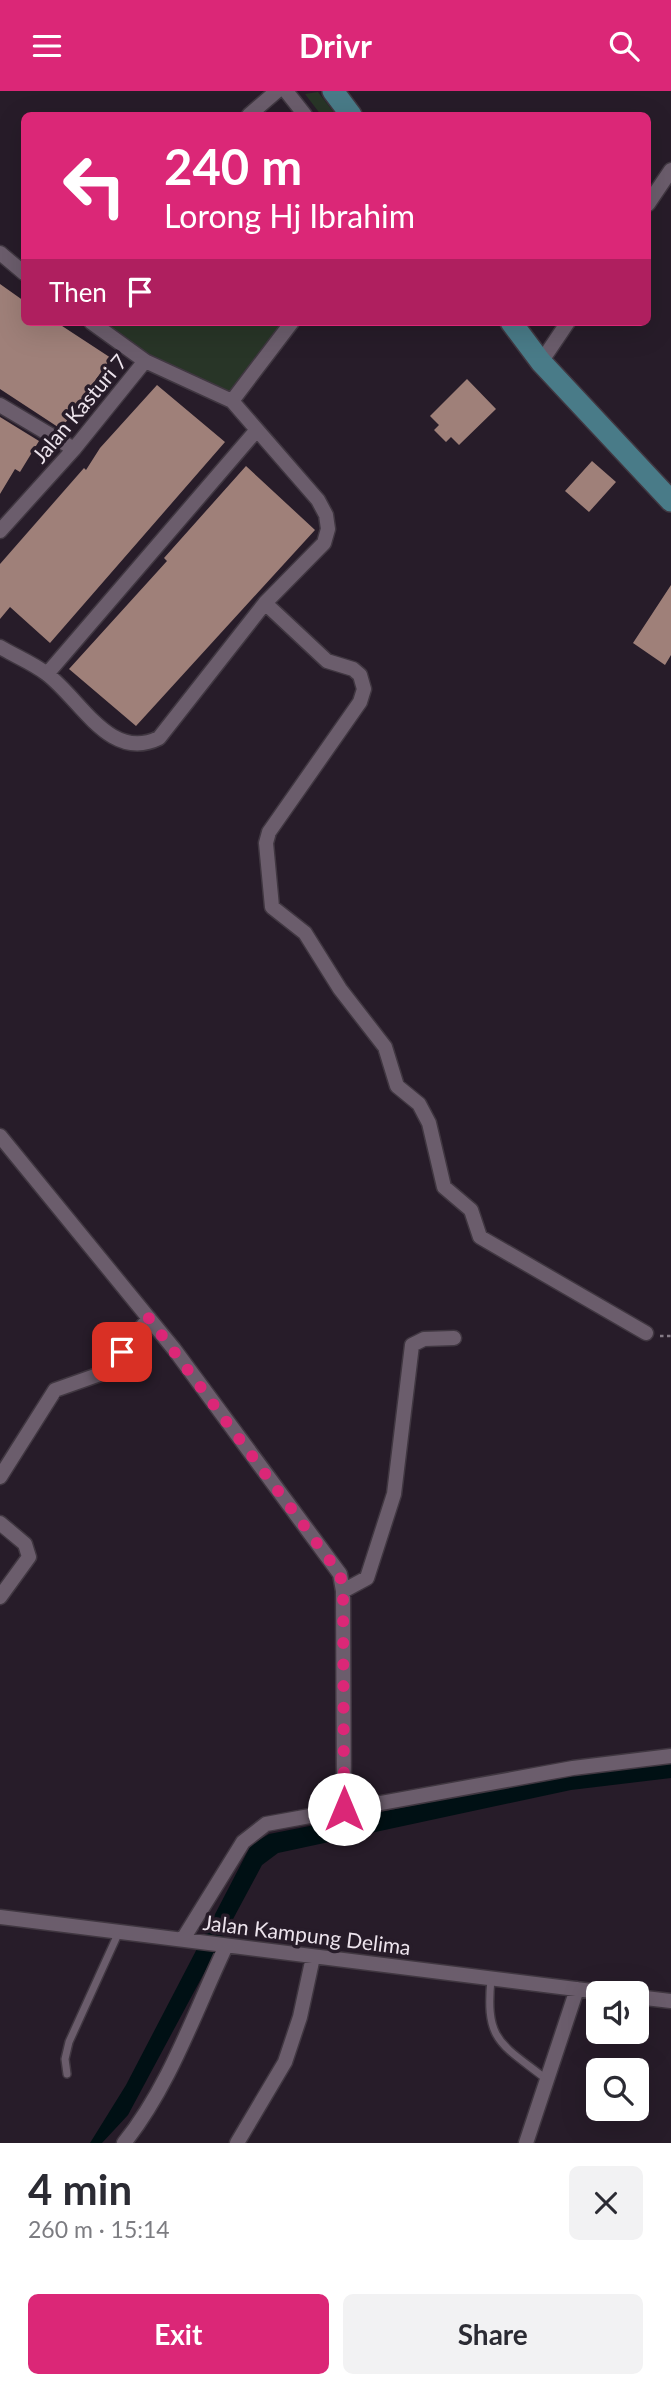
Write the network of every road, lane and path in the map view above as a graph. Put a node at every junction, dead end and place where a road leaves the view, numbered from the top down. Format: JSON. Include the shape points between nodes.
{"nodes":[{"id":1,"x":277,"y":91,"type":"edge"},
{"id":2,"x":286,"y":91,"type":"edge"},
{"id":3,"x":333,"y":91,"type":"edge"},
{"id":4,"x":252,"y":112,"type":"edge"},
{"id":5,"x":303,"y":112,"type":"edge"},
{"id":6,"x":349,"y":112,"type":"edge"},
{"id":7,"x":671,"y":170,"type":"edge"},
{"id":8,"x":651,"y":200,"type":"edge"},
{"id":9,"x":0,"y":253,"type":"edge"},
{"id":10,"x":21,"y":270,"type":"edge"},
{"id":11,"x":97,"y":326,"type":"edge"},
{"id":12,"x":289,"y":326,"type":"edge"},
{"id":13,"x":513,"y":326,"type":"edge"},
{"id":14,"x":565,"y":326,"type":"edge"},
{"id":15,"x":145,"y":361,"type":"junction"},
{"id":16,"x":541,"y":362,"type":"junction"},
{"id":17,"x":232,"y":401,"type":"junction"},
{"id":18,"x":0,"y":405,"type":"edge"},
{"id":19,"x":255,"y":432,"type":"junction"},
{"id":20,"x":74,"y":449,"type":"junction"},
{"id":21,"x":668,"y":491,"type":"edge"},
{"id":22,"x":0,"y":531,"type":"edge"},
{"id":23,"x":265,"y":603,"type":"junction"},
{"id":24,"x":0,"y":647,"type":"edge"},
{"id":25,"x":47,"y":674,"type":"junction"},
{"id":26,"x":0,"y":1136,"type":"edge"},
{"id":27,"x":149,"y":1318,"type":"junction"},
{"id":28,"x":646,"y":1333,"type":"dead end"},
{"id":29,"x":454,"y":1338,"type":"dead end"},
{"id":30,"x":0,"y":1477,"type":"edge"},
{"id":31,"x":0,"y":1523,"type":"edge"},
{"id":32,"x":343,"y":1591,"type":"junction"},
{"id":33,"x":0,"y":1597,"type":"edge"},
{"id":34,"x":671,"y":1756,"type":"edge"},
{"id":35,"x":344,"y":1809,"type":"junction"},
{"id":36,"x":0,"y":1917,"type":"edge"},
{"id":37,"x":118,"y":1934,"type":"junction"},
{"id":38,"x":185,"y":1940,"type":"junction"},
{"id":39,"x":226,"y":1946,"type":"junction"},
{"id":40,"x":313,"y":1957,"type":"junction"},
{"id":41,"x":491,"y":1979,"type":"junction"},
{"id":42,"x":577,"y":1989,"type":"junction"},
{"id":43,"x":586,"y":1990,"type":"edge"},
{"id":44,"x":649,"y":1998,"type":"edge"},
{"id":45,"x":671,"y":2001,"type":"edge"},
{"id":46,"x":67,"y":2074,"type":"dead end"},
{"id":47,"x":548,"y":2081,"type":"junction"},
{"id":48,"x":124,"y":2143,"type":"edge"},
{"id":49,"x":237,"y":2143,"type":"edge"},
{"id":50,"x":526,"y":2143,"type":"edge"}],
"edges":[{"from":1,"to":4,"type":"street"},
{"from":2,"to":5,"type":"street"},
{"from":3,"to":6,"type":"main road"},
{"from":7,"to":8,"type":"street"},
{"from":9,"to":10,"type":"street"},
{"from":11,"to":15,"type":"street","name":"Jalan Kasturi 7"},
{"from":12,"to":17,"type":"street"},
{"from":13,"to":16,"type":"main road"},
{"from":14,"to":16,"type":"street"},
{"from":15,"to":17,"type":"street"},
{"from":15,"to":20,"type":"street","name":"Jalan Kasturi 7"},
{"from":16,"to":21,"type":"main road"},
{"from":17,"to":19,"type":"street"},
{"from":18,"to":20,"type":"street"},
{"from":19,"to":23,"type":"street","via":[[318,500],[328,529],[324,543]]},
{"from":19,"to":25,"type":"street"},
{"from":20,"to":22,"type":"street","name":"Jalan Kasturi 7"},
{"from":23,"to":25,"type":"street","via":[[159,738],[144,745],[113,738]]},
{"from":23,"to":28,"type":"street","via":[[327,661],[353,669],[362,678],[364,689],[360,702],[269,832],[272,907],[304,933],[385,1047],[397,1086],[419,1104],[429,1123],[442,1184],[473,1213],[480,1237]]},
{"from":24,"to":25,"type":"street"},
{"from":26,"to":27,"type":"street"},
{"from":27,"to":30,"type":"street","via":[[106,1371],[55,1390]]},
{"from":27,"to":32,"type":"street","via":[[331,1558]]},
{"from":29,"to":32,"type":"street","via":[[424,1339],[412,1345],[394,1494],[367,1578]]},
{"from":31,"to":33,"type":"street","via":[[24,1544],[29,1557]]},
{"from":32,"to":35,"type":"street"},
{"from":34,"to":35,"type":"street","via":[[573,1768]]},
{"from":35,"to":38,"type":"street","via":[[280,1821],[254,1831]]},
{"from":36,"to":37,"type":"street","name":"Jalan Kampung Delima"},
{"from":37,"to":38,"type":"street","name":"Jalan Kampung Delima"},
{"from":37,"to":46,"type":"lane","via":[[69,2042]]},
{"from":38,"to":39,"type":"street","name":"Jalan Kampung Delima"},
{"from":39,"to":40,"type":"street","name":"Jalan Kampung Delima"},
{"from":39,"to":48,"type":"street","via":[[141,2122]]},
{"from":40,"to":41,"type":"street","name":"Jalan Kampung Delima"},
{"from":40,"to":49,"type":"street","via":[[285,2062]]},
{"from":41,"to":42,"type":"street","name":"Jalan Kampung Delima"},
{"from":41,"to":47,"type":"lane","via":[[488,2013],[497,2039]]},
{"from":42,"to":43,"type":"street","name":"Jalan Kampung Delima"},
{"from":42,"to":47,"type":"street"},
{"from":44,"to":45,"type":"street"},
{"from":47,"to":50,"type":"street"}]}
